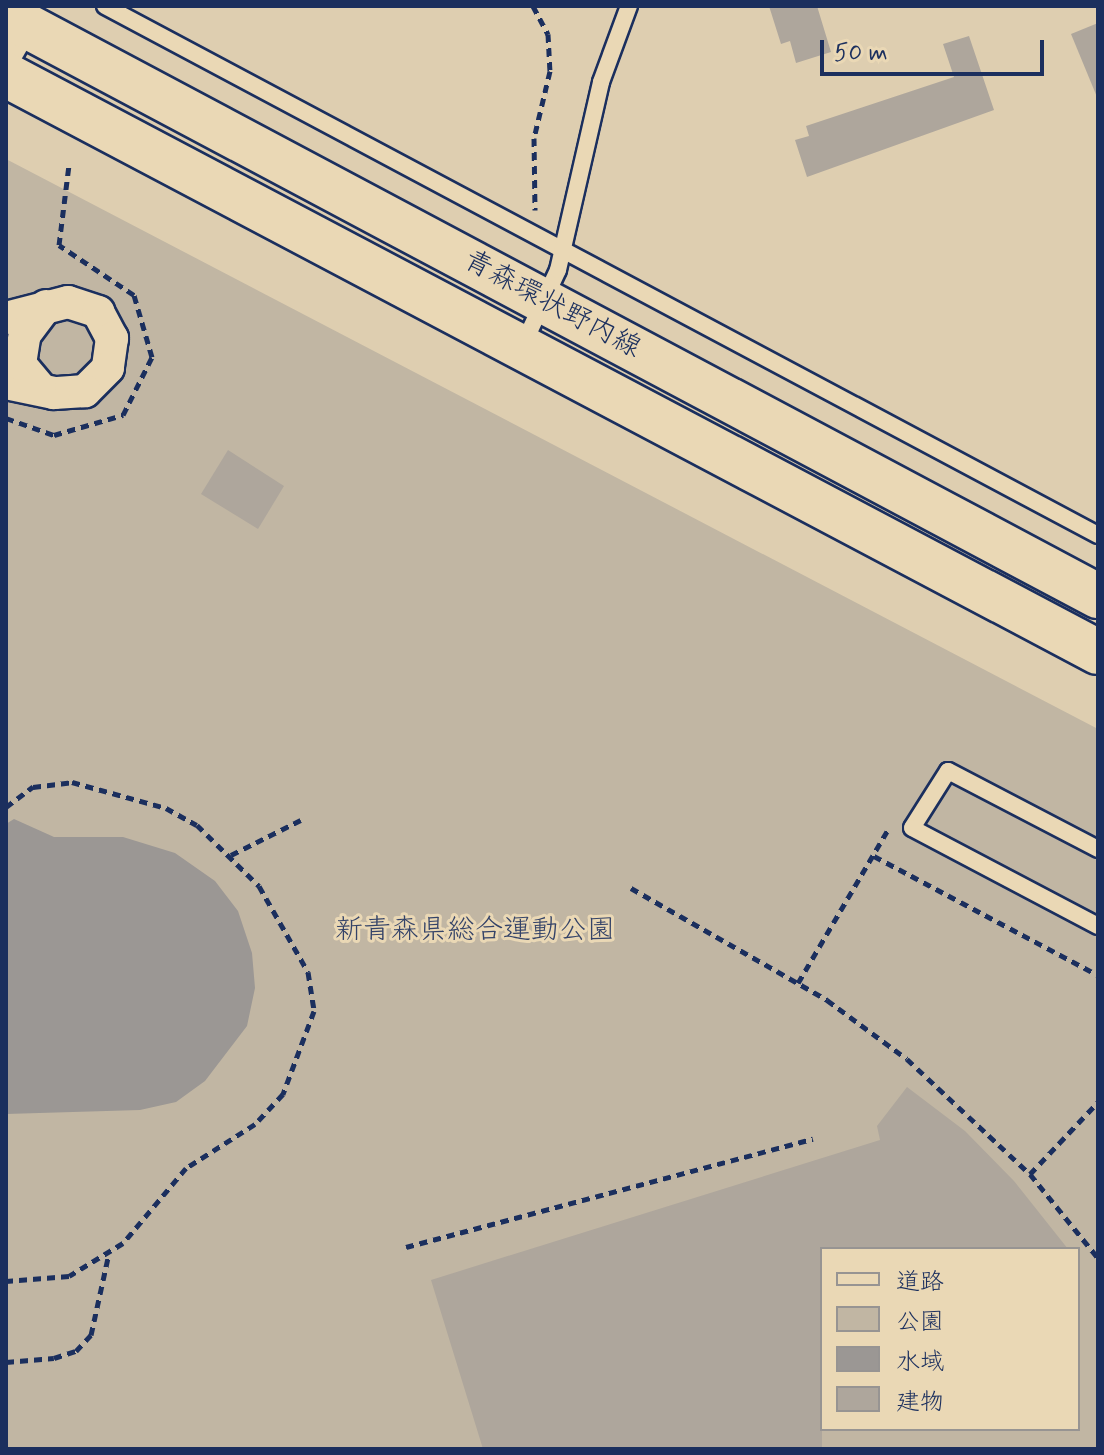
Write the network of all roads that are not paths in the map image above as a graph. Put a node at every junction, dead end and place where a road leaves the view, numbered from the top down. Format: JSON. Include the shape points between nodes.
{"nodes":[{"id":1,"x":105,"y":6,"type":"edge"},
{"id":2,"x":629,"y":6,"type":"edge"},
{"id":3,"x":12,"y":31,"type":"edge"},
{"id":4,"x":6,"y":75,"type":"edge"},
{"id":5,"x":562,"y":252,"type":"junction"},
{"id":6,"x":545,"y":301,"type":"junction"},
{"id":7,"x":46,"y":306,"type":"junction"},
{"id":8,"x":6,"y":318,"type":"edge"},
{"id":9,"x":522,"y":347,"type":"junction"},
{"id":10,"x":6,"y":383,"type":"edge"},
{"id":11,"x":40,"y":388,"type":"junction"},
{"id":12,"x":763,"y":418,"type":"junction"},
{"id":13,"x":742,"y":462,"type":"junction"},
{"id":14,"x":1098,"y":535,"type":"edge"},
{"id":15,"x":1098,"y":596,"type":"edge"},
{"id":16,"x":1098,"y":652,"type":"edge"},
{"id":17,"x":1098,"y":849,"type":"edge"},
{"id":18,"x":1098,"y":926,"type":"edge"}],
"edges":[{"from":1,"to":5,"type":"lane"},
{"from":2,"to":5,"type":"lane","via":[[601,82]]},
{"from":3,"to":6,"type":"main road","name":"青森環状野内線"},
{"from":4,"to":9,"type":"main road","name":"青森環状野内線"},
{"from":5,"to":6,"type":"lane"},
{"from":5,"to":14,"type":"lane"},
{"from":6,"to":9,"type":"lane"},
{"from":6,"to":12,"type":"main road","name":"青森環状野内線"},
{"from":7,"to":8,"type":"street"},
{"from":7,"to":11,"type":"street","via":[[25,334],[20,364]]},
{"from":7,"to":11,"type":"street","via":[[68,302],[98,312],[112,338],[108,368],[85,391]]},
{"from":9,"to":13,"type":"main road","name":"青森環状野内線"},
{"from":10,"to":11,"type":"street"},
{"from":12,"to":13,"type":"main road"},
{"from":12,"to":15,"type":"main road","name":"青森環状野内線"},
{"from":13,"to":16,"type":"main road","name":"青森環状野内線"},
{"from":17,"to":18,"type":"lane","via":[[948,771],[912,828]]}]}
